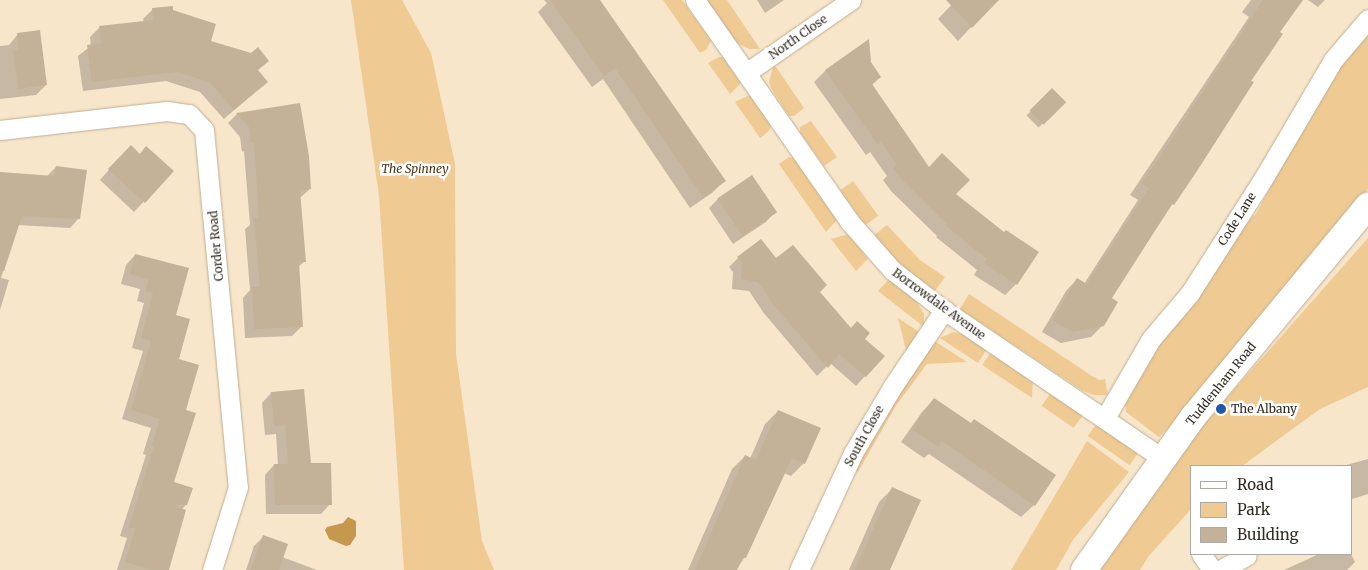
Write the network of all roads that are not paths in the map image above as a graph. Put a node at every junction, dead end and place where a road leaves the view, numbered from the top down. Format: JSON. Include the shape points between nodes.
{"nodes":[{"id":1,"x":695,"y":0,"type":"edge"},
{"id":2,"x":851,"y":0,"type":"edge"},
{"id":3,"x":1368,"y":19,"type":"edge"},
{"id":4,"x":746,"y":73,"type":"junction"},
{"id":5,"x":0,"y":130,"type":"edge"},
{"id":6,"x":1368,"y":206,"type":"edge"},
{"id":7,"x":944,"y":310,"type":"junction"},
{"id":8,"x":1105,"y":418,"type":"junction"},
{"id":9,"x":1163,"y":459,"type":"junction"},
{"id":10,"x":1202,"y":555,"type":"edge"},
{"id":11,"x":1246,"y":556,"type":"dead end"},
{"id":12,"x":212,"y":570,"type":"edge"},
{"id":13,"x":799,"y":570,"type":"edge"},
{"id":14,"x":1084,"y":570,"type":"edge"},
{"id":15,"x":1212,"y":570,"type":"edge"},
{"id":16,"x":1220,"y":570,"type":"edge"}],
"edges":[{"from":1,"to":4,"type":"street","name":"Borrowdale Avenue"},
{"from":2,"to":4,"type":"street","name":"North Close"},
{"from":3,"to":8,"type":"street","name":"Code Lane","via":[[1333,60],[1209,264],[1190,293],[1151,339]]},
{"from":4,"to":7,"type":"street","name":"Borrowdale Avenue","via":[[870,247],[892,270]]},
{"from":5,"to":12,"type":"street","name":"Corder Road","via":[[167,111],[189,114],[204,130],[238,487]]},
{"from":6,"to":9,"type":"street","name":"Tuddenham Road","via":[[1194,416]]},
{"from":7,"to":8,"type":"street","name":"Borrowdale Avenue"},
{"from":7,"to":13,"type":"street","name":"South Close","via":[[853,453]]},
{"from":8,"to":9,"type":"street","name":"Borrowdale Avenue"},
{"from":9,"to":14,"type":"street","name":"Tuddenham Road"},
{"from":10,"to":15,"type":"street"},
{"from":11,"to":16,"type":"street"}]}
